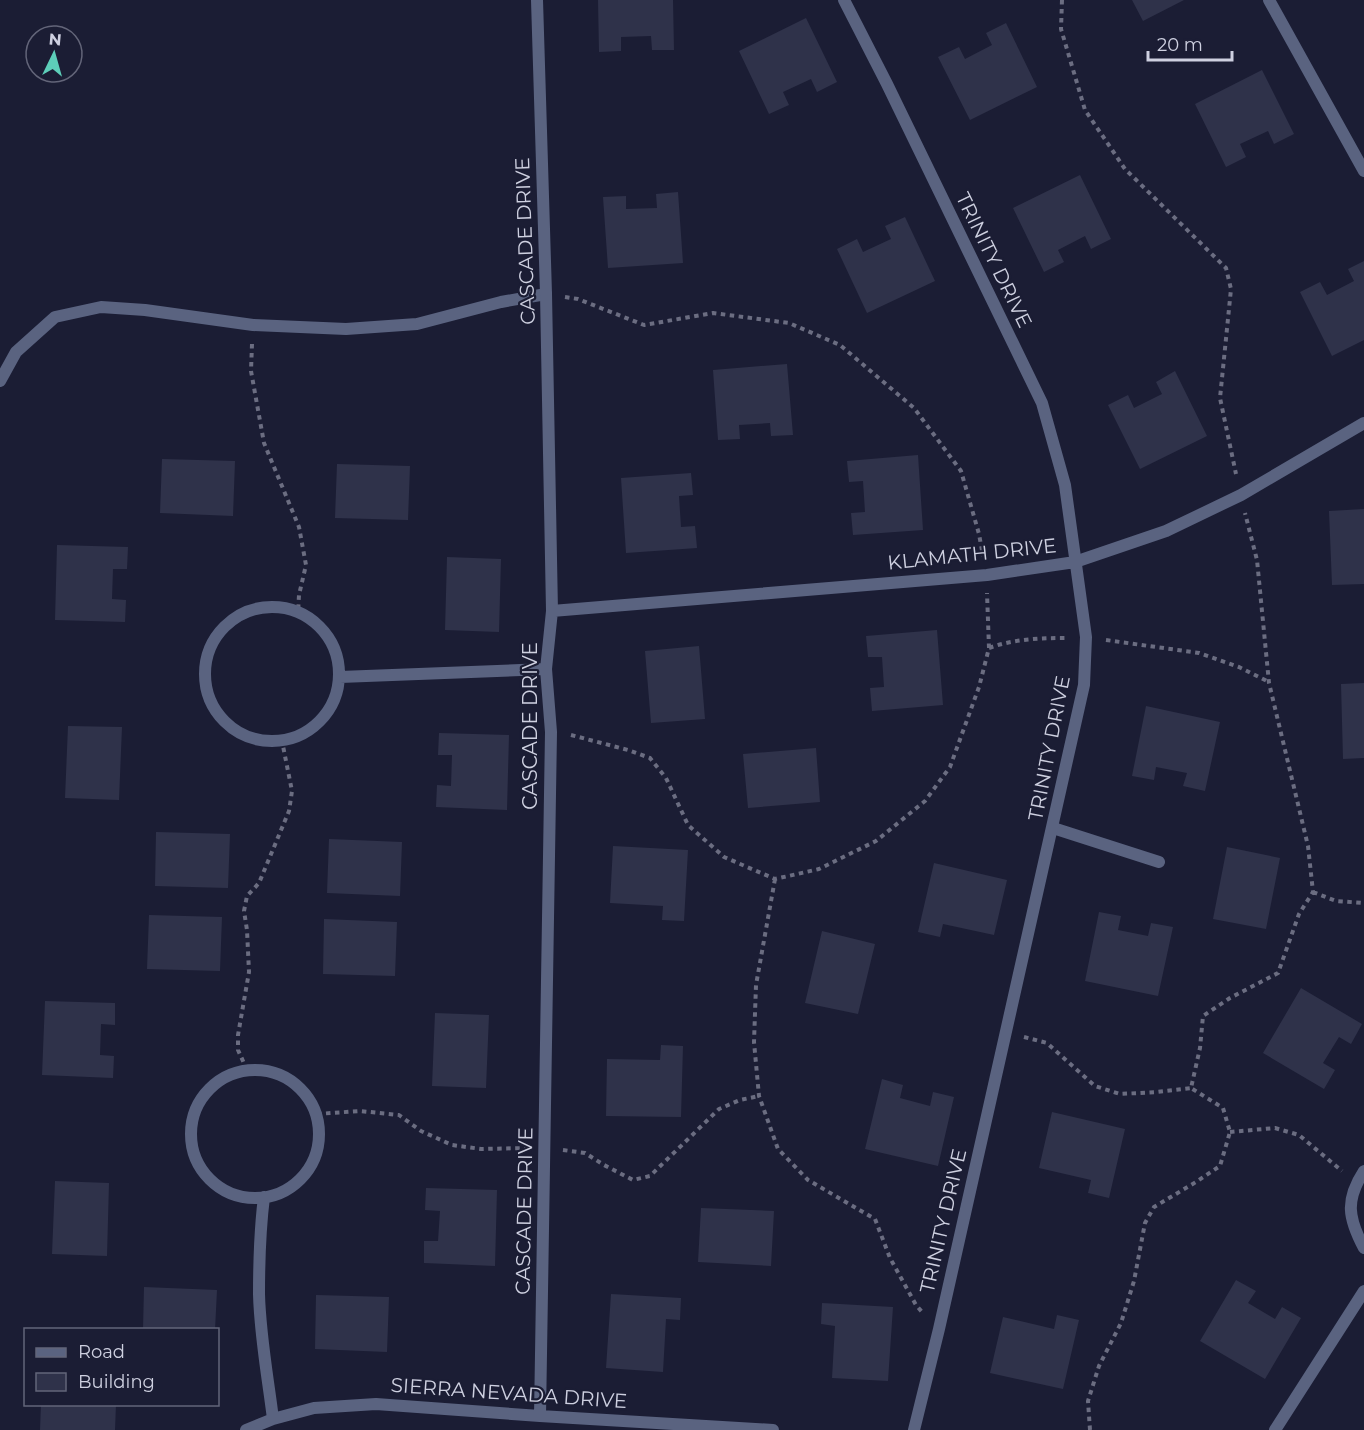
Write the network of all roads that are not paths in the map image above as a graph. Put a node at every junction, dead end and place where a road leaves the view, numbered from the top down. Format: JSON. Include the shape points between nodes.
{"nodes":[{"id":1,"x":537,"y":0,"type":"edge"},
{"id":2,"x":844,"y":0,"type":"edge"},
{"id":3,"x":1269,"y":0,"type":"edge"},
{"id":4,"x":1364,"y":171,"type":"edge"},
{"id":5,"x":546,"y":294,"type":"junction"},
{"id":6,"x":0,"y":381,"type":"edge"},
{"id":7,"x":1364,"y":423,"type":"edge"},
{"id":8,"x":1075,"y":562,"type":"junction"},
{"id":9,"x":552,"y":611,"type":"junction"},
{"id":10,"x":546,"y":669,"type":"junction"},
{"id":11,"x":340,"y":677,"type":"junction"},
{"id":12,"x":1053,"y":828,"type":"junction"},
{"id":13,"x":1159,"y":861,"type":"dead end"},
{"id":14,"x":1364,"y":1171,"type":"edge"},
{"id":15,"x":264,"y":1197,"type":"junction"},
{"id":16,"x":1364,"y":1248,"type":"edge"},
{"id":17,"x":1364,"y":1291,"type":"edge"},
{"id":18,"x":540,"y":1416,"type":"junction"},
{"id":19,"x":273,"y":1419,"type":"junction"},
{"id":20,"x":246,"y":1430,"type":"edge"},
{"id":21,"x":773,"y":1430,"type":"edge"},
{"id":22,"x":914,"y":1430,"type":"edge"},
{"id":23,"x":1275,"y":1430,"type":"edge"}],
"edges":[{"from":1,"to":5,"type":"street","name":"CASCADE DRIVE"},
{"from":2,"to":8,"type":"street","name":"TRINITY DRIVE","via":[[1042,403],[1065,485]]},
{"from":3,"to":4,"type":"street"},
{"from":5,"to":6,"type":"street","via":[[417,324],[346,329],[253,325],[101,307],[56,317],[16,352]]},
{"from":5,"to":9,"type":"street","name":"CASCADE DRIVE"},
{"from":7,"to":8,"type":"street","name":"KLAMATH DRIVE","via":[[1241,495],[1166,531]]},
{"from":8,"to":9,"type":"street","name":"KLAMATH DRIVE","via":[[987,575]]},
{"from":8,"to":12,"type":"street","name":"TRINITY DRIVE","via":[[1086,637],[1084,685]]},
{"from":9,"to":10,"type":"street","name":"CASCADE DRIVE"},
{"from":10,"to":11,"type":"street"},
{"from":10,"to":18,"type":"street","name":"CASCADE DRIVE","via":[[551,732]]},
{"from":11,"to":11,"type":"street","via":[[336,653],[325,633],[308,617],[286,608],[263,607],[240,615],[222,629],[210,649],[205,672],[208,695],[219,716],[236,731],[258,740],[282,741],[304,734],[322,720],[335,699]]},
{"from":12,"to":13,"type":"street"},
{"from":12,"to":22,"type":"street","name":"TRINITY DRIVE"},
{"from":14,"to":16,"type":"street","via":[[1351,1206],[1354,1229]]},
{"from":15,"to":15,"type":"street","via":[[242,1196],[221,1188],[204,1173],[194,1154],[191,1132],[196,1109],[207,1091],[225,1077],[246,1070],[269,1071],[290,1079],[306,1094],[317,1114],[320,1136],[315,1158],[303,1177],[286,1190]]},
{"from":15,"to":19,"type":"street","via":[[259,1295]]},
{"from":17,"to":23,"type":"street"},
{"from":18,"to":19,"type":"street","name":"SIERRA NEVADA DRIVE","via":[[376,1404],[314,1408]]},
{"from":18,"to":21,"type":"street","name":"SIERRA NEVADA DRIVE"},
{"from":19,"to":20,"type":"street","name":"SIERRA NEVADA DRIVE"}]}
